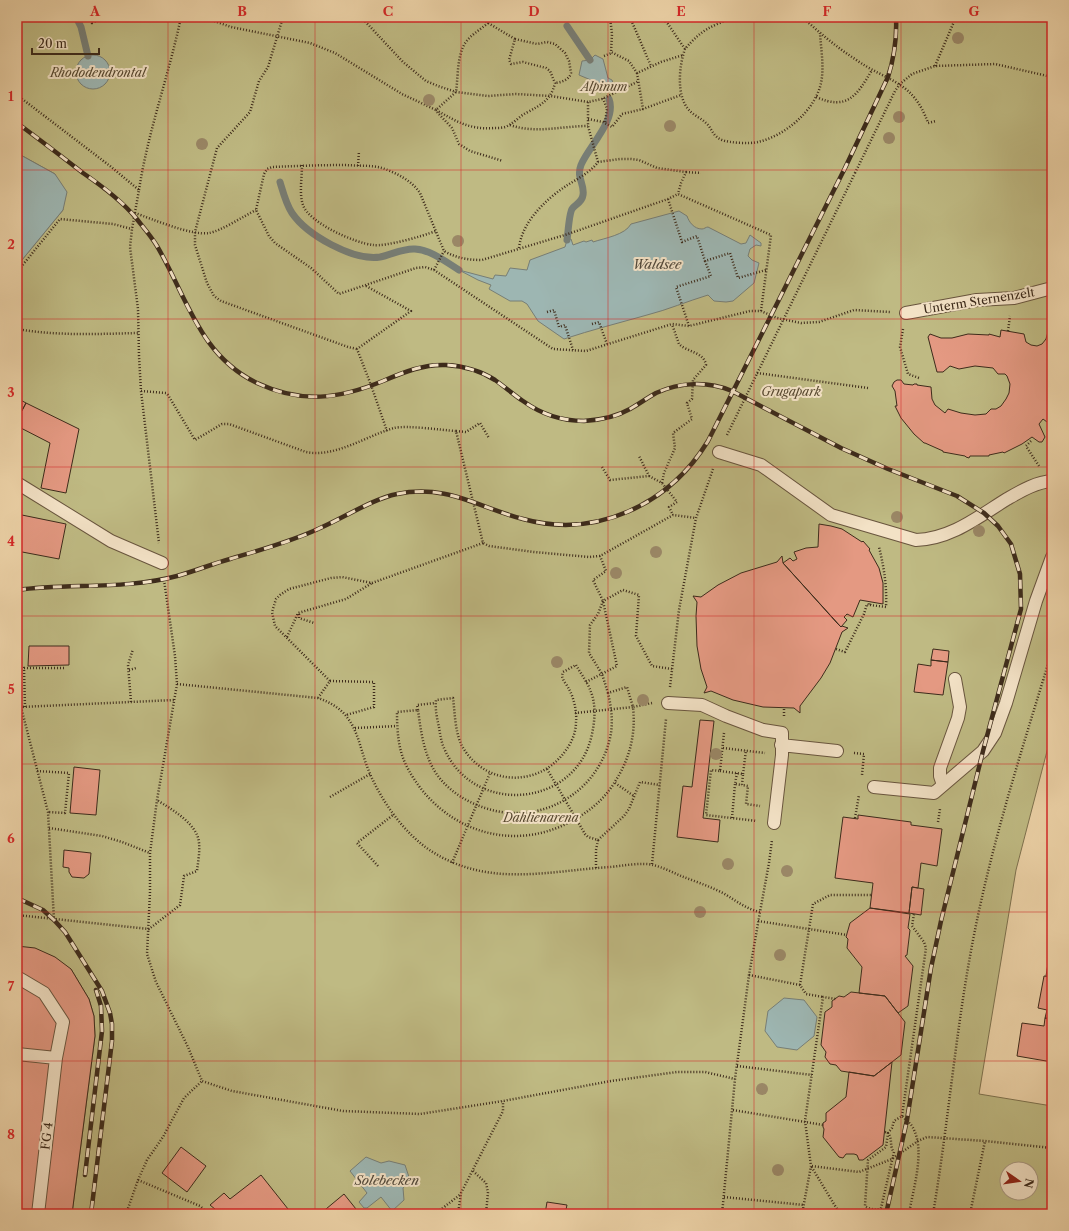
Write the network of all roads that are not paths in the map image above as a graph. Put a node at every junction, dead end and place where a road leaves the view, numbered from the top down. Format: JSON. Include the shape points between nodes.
{"nodes":[{"id":1,"x":1052,"y":288,"type":"edge"},
{"id":2,"x":906,"y":313,"type":"road end"},
{"id":3,"x":719,"y":452,"type":"road end"},
{"id":4,"x":1052,"y":481,"type":"edge"},
{"id":5,"x":17,"y":483,"type":"edge"},
{"id":6,"x":1052,"y":557,"type":"edge"},
{"id":7,"x":162,"y":563,"type":"road end"},
{"id":8,"x":955,"y":679,"type":"dead end"},
{"id":9,"x":668,"y":703,"type":"road end"},
{"id":10,"x":781,"y":750,"type":"junction"},
{"id":11,"x":837,"y":751,"type":"dead end"},
{"id":12,"x":943,"y":785,"type":"junction"},
{"id":13,"x":874,"y":787,"type":"road end"},
{"id":14,"x":774,"y":823,"type":"road end"},
{"id":15,"x":17,"y":977,"type":"edge"},
{"id":16,"x":17,"y":1054,"type":"edge"},
{"id":17,"x":56,"y":1058,"type":"junction"},
{"id":18,"x":38,"y":1214,"type":"edge"}],
"edges":[{"from":1,"to":2,"type":"lane","name":"Unterm Sternenzelt","via":[[1014,298],[977,300]]},
{"from":3,"to":4,"type":"lane","via":[[761,465],[831,515],[916,540],[928,540],[953,532],[1029,487]]},
{"from":5,"to":7,"type":"lane","via":[[111,541]]},
{"from":6,"to":12,"type":"lane","via":[[995,733],[983,750]]},
{"from":8,"to":12,"type":"lane","via":[[960,707],[940,768]]},
{"from":9,"to":10,"type":"lane","via":[[702,705],[763,730],[782,733]]},
{"from":10,"to":11,"type":"lane"},
{"from":10,"to":14,"type":"lane"},
{"from":12,"to":13,"type":"lane","via":[[934,793]]},
{"from":15,"to":17,"type":"lane","name":"FG 4","via":[[44,993],[62,1022]]},
{"from":16,"to":17,"type":"lane"},
{"from":17,"to":18,"type":"lane","name":"FG 4"}]}
